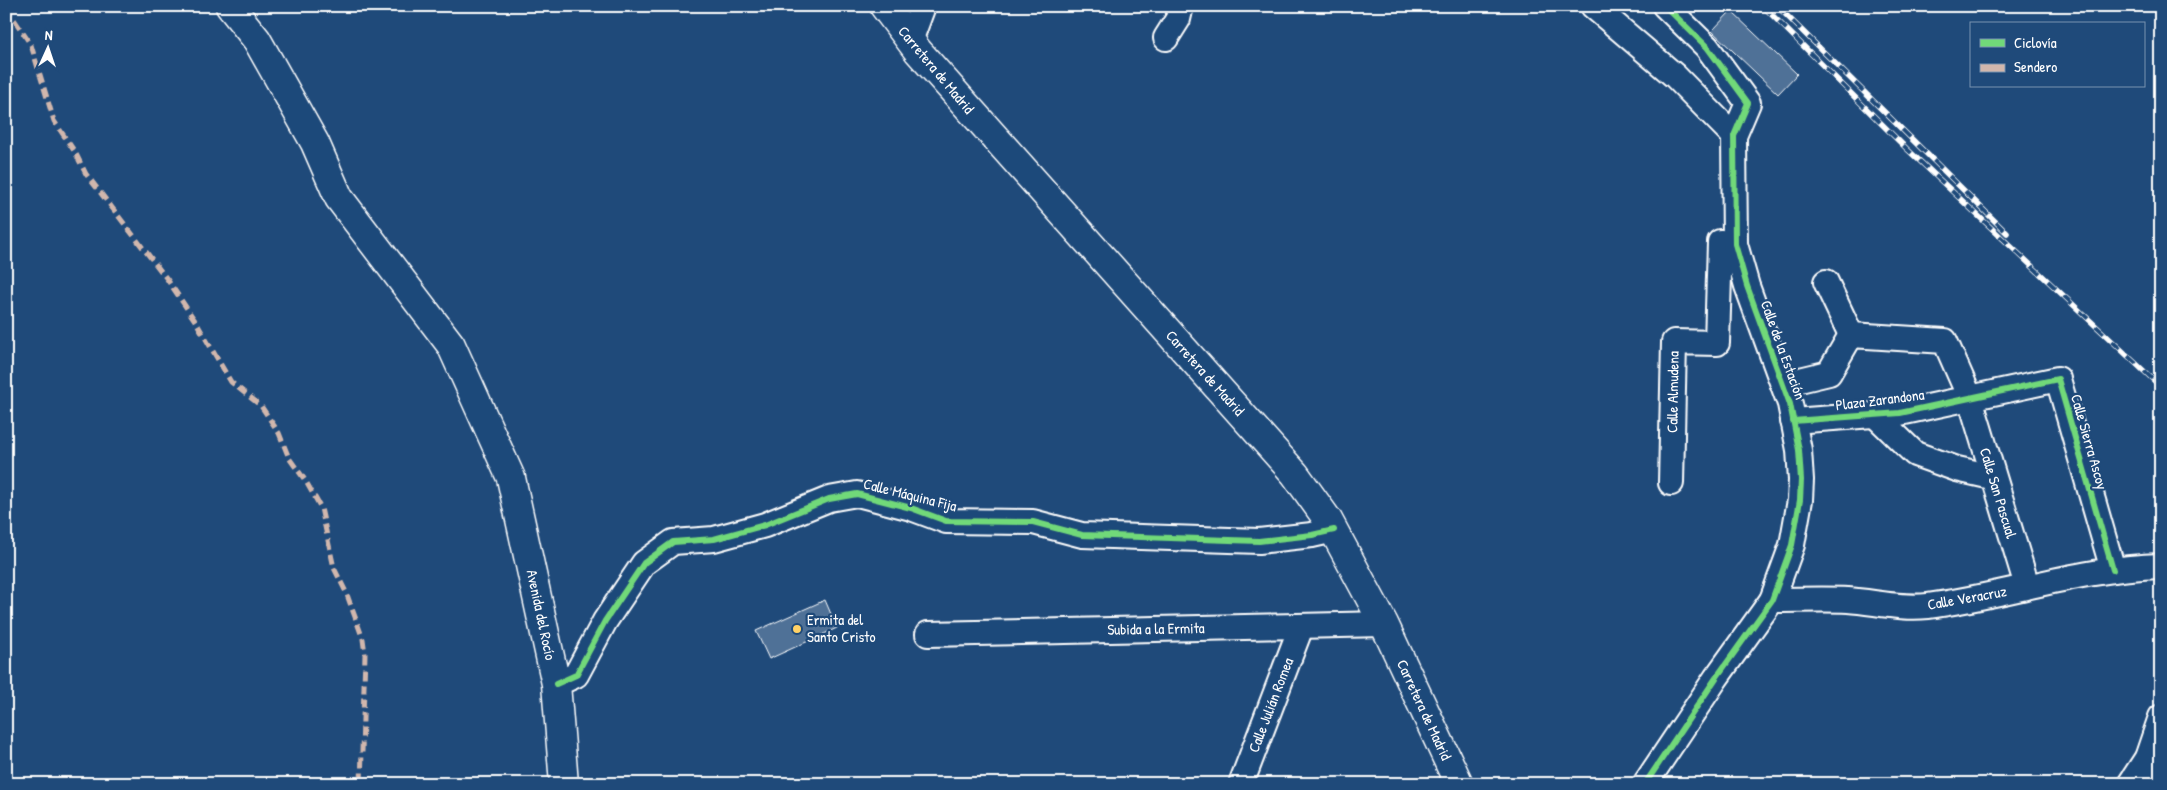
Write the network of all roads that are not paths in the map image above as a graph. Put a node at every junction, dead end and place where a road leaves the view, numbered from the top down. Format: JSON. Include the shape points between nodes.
{"nodes":[{"id":1,"x":230,"y":6,"type":"edge"},
{"id":2,"x":884,"y":6,"type":"edge"},
{"id":3,"x":923,"y":6,"type":"edge"},
{"id":4,"x":1181,"y":6,"type":"edge"},
{"id":5,"x":1593,"y":6,"type":"edge"},
{"id":6,"x":1665,"y":6,"type":"edge"},
{"id":7,"x":1166,"y":38,"type":"dead end"},
{"id":8,"x":910,"y":41,"type":"junction"},
{"id":9,"x":1734,"y":136,"type":"junction"},
{"id":10,"x":1735,"y":244,"type":"junction"},
{"id":11,"x":1826,"y":282,"type":"dead end"},
{"id":12,"x":1851,"y":335,"type":"junction"},
{"id":13,"x":1784,"y":384,"type":"junction"},
{"id":14,"x":1970,"y":398,"type":"junction"},
{"id":15,"x":1875,"y":415,"type":"junction"},
{"id":16,"x":1793,"y":421,"type":"junction"},
{"id":17,"x":1992,"y":477,"type":"junction"},
{"id":18,"x":1671,"y":483,"type":"dead end"},
{"id":19,"x":1334,"y":530,"type":"junction"},
{"id":20,"x":2161,"y":566,"type":"edge"},
{"id":21,"x":2113,"y":570,"type":"junction"},
{"id":22,"x":2027,"y":586,"type":"junction"},
{"id":23,"x":1772,"y":600,"type":"junction"},
{"id":24,"x":1384,"y":624,"type":"junction"},
{"id":25,"x":1301,"y":627,"type":"junction"},
{"id":26,"x":928,"y":634,"type":"dead end"},
{"id":27,"x":556,"y":684,"type":"junction"},
{"id":28,"x":2161,"y":717,"type":"edge"},
{"id":29,"x":2147,"y":758,"type":"junction"},
{"id":30,"x":2161,"y":782,"type":"edge"},
{"id":31,"x":564,"y":784,"type":"edge"},
{"id":32,"x":1241,"y":784,"type":"edge"},
{"id":33,"x":1459,"y":784,"type":"edge"},
{"id":34,"x":1646,"y":784,"type":"edge"},
{"id":35,"x":2130,"y":784,"type":"edge"}],
"edges":[{"from":1,"to":27,"type":"main road","name":"Avenida del Rocío","via":[[257,40],[314,143],[339,198],[451,345],[511,478]]},
{"from":2,"to":8,"type":"main road","name":"Carretera de Madrid"},
{"from":3,"to":8,"type":"street"},
{"from":4,"to":7,"type":"street","via":[[1178,19]]},
{"from":5,"to":9,"type":"street","via":[[1675,76]]},
{"from":6,"to":9,"type":"street","name":"Calle de la Estación","via":[[1707,47],[1748,103]]},
{"from":8,"to":19,"type":"main road","name":"Carretera de Madrid","via":[[1295,474]]},
{"from":9,"to":10,"type":"street","name":"Calle de la Estación"},
{"from":10,"to":13,"type":"street","name":"Calle de la Estación","via":[[1747,286]]},
{"from":10,"to":18,"type":"street","name":"Calle Almudena","via":[[1720,242],[1717,343],[1674,342]]},
{"from":11,"to":12,"type":"street"},
{"from":12,"to":13,"type":"street","name":"Calle de la Estación","via":[[1829,372]]},
{"from":12,"to":14,"type":"street","via":[[1945,341]]},
{"from":13,"to":16,"type":"street","name":"Calle de la Estación"},
{"from":14,"to":15,"type":"street","name":"Plaza Zarandona"},
{"from":14,"to":17,"type":"street","name":"Calle San Pascual"},
{"from":14,"to":21,"type":"street","name":"Calle Sierra Ascoy","via":[[2058,379]]},
{"from":15,"to":16,"type":"street","name":"Plaza Zarandona"},
{"from":15,"to":17,"type":"street","name":"Plaza Zarandona","via":[[1914,454]]},
{"from":16,"to":23,"type":"street","name":"Calle de la Estación","via":[[1799,450],[1800,500],[1792,545]]},
{"from":17,"to":22,"type":"street","name":"Calle San Pascual"},
{"from":19,"to":24,"type":"main road","name":"Carretera de Madrid"},
{"from":19,"to":27,"type":"street","name":"Calle Máquina Fija","via":[[1312,536],[1259,541],[1082,535],[1033,522],[946,521],[857,494],[829,499],[765,525],[714,539],[673,542],[644,563],[605,621],[576,675]]},
{"from":20,"to":21,"type":"street","name":"Calle Veracruz"},
{"from":21,"to":22,"type":"street","name":"Calle Veracruz"},
{"from":22,"to":23,"type":"street","name":"Calle Veracruz","via":[[1926,606],[1849,600]]},
{"from":23,"to":34,"type":"street","name":"Calle de la Estación"},
{"from":24,"to":25,"type":"street","name":"Subida a la Ermita"},
{"from":24,"to":33,"type":"main road","name":"Carretera de Madrid"},
{"from":25,"to":26,"type":"street","name":"Subida a la Ermita"},
{"from":25,"to":32,"type":"street","name":"Calle Julián Romea"},
{"from":27,"to":31,"type":"main road","name":"Avenida del Rocío"},
{"from":28,"to":29,"type":"street"},
{"from":29,"to":30,"type":"street"},
{"from":29,"to":35,"type":"street"}]}
